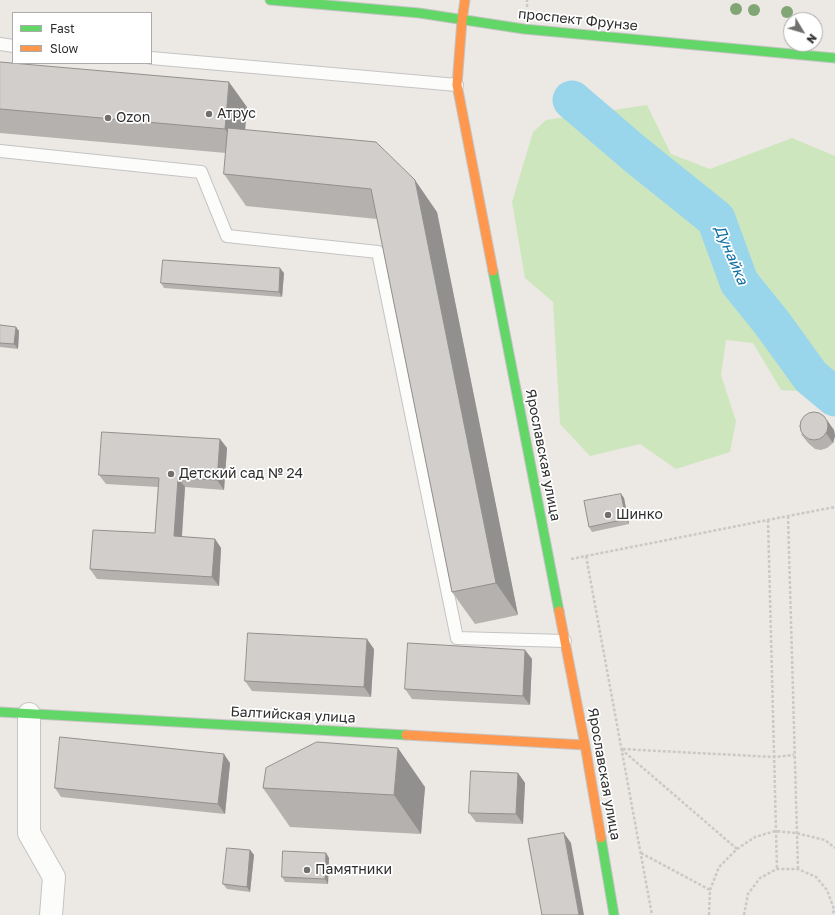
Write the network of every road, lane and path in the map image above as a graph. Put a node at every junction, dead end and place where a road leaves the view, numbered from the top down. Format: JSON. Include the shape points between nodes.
{"nodes":[{"id":1,"x":270,"y":0,"type":"edge"},
{"id":2,"x":465,"y":0,"type":"edge"},
{"id":3,"x":462,"y":20,"type":"junction"},
{"id":4,"x":0,"y":44,"type":"edge"},
{"id":5,"x":12,"y":46,"type":"edge"},
{"id":6,"x":152,"y":58,"type":"edge"},
{"id":7,"x":835,"y":58,"type":"edge"},
{"id":8,"x":457,"y":86,"type":"junction"},
{"id":9,"x":0,"y":151,"type":"edge"},
{"id":10,"x":835,"y":507,"type":"edge"},
{"id":11,"x":788,"y":516,"type":"junction"},
{"id":12,"x":768,"y":520,"type":"junction"},
{"id":13,"x":586,"y":556,"type":"junction"},
{"id":14,"x":550,"y":563,"type":"junction"},
{"id":15,"x":565,"y":641,"type":"junction"},
{"id":16,"x":0,"y":712,"type":"edge"},
{"id":17,"x":28,"y":714,"type":"junction"},
{"id":18,"x":585,"y":745,"type":"junction"},
{"id":19,"x":621,"y":749,"type":"junction"},
{"id":20,"x":794,"y":756,"type":"junction"},
{"id":21,"x":774,"y":757,"type":"junction"},
{"id":22,"x":775,"y":831,"type":"junction"},
{"id":23,"x":796,"y":833,"type":"junction"},
{"id":24,"x":835,"y":848,"type":"edge"},
{"id":25,"x":737,"y":849,"type":"junction"},
{"id":26,"x":641,"y":853,"type":"junction"},
{"id":27,"x":798,"y":868,"type":"junction"},
{"id":28,"x":777,"y":869,"type":"junction"},
{"id":29,"x":710,"y":890,"type":"junction"},
{"id":30,"x":51,"y":915,"type":"edge"},
{"id":31,"x":614,"y":915,"type":"edge"},
{"id":32,"x":652,"y":915,"type":"edge"},
{"id":33,"x":709,"y":915,"type":"edge"},
{"id":34,"x":744,"y":915,"type":"edge"},
{"id":35,"x":833,"y":915,"type":"edge"}],
"edges":[{"from":1,"to":3,"type":"street","name":"проспект Фрунзе","via":[[420,13]]},
{"from":2,"to":3,"type":"street","name":"Ярославская улица"},
{"from":3,"to":7,"type":"street","name":"проспект Фрунзе","via":[[524,30]]},
{"from":3,"to":8,"type":"street","name":"Ярославская улица"},
{"from":4,"to":5,"type":"lane"},
{"from":6,"to":8,"type":"lane"},
{"from":8,"to":14,"type":"street","name":"Ярославская улица"},
{"from":9,"to":15,"type":"lane","via":[[201,172],[227,236],[378,252],[457,638]]},
{"from":10,"to":11,"type":"path"},
{"from":11,"to":12,"type":"path"},
{"from":11,"to":20,"type":"path"},
{"from":12,"to":13,"type":"path"},
{"from":12,"to":21,"type":"path"},
{"from":13,"to":14,"type":"path"},
{"from":13,"to":19,"type":"path"},
{"from":14,"to":15,"type":"street","name":"Ярославская улица"},
{"from":15,"to":18,"type":"street","name":"Ярославская улица"},
{"from":16,"to":17,"type":"street","name":"Балтийская улица"},
{"from":17,"to":18,"type":"street","name":"Балтийская улица"},
{"from":17,"to":30,"type":"street","via":[[29,833],[54,877]]},
{"from":18,"to":31,"type":"street","name":"Ярославская улица"},
{"from":19,"to":21,"type":"path"},
{"from":19,"to":25,"type":"path"},
{"from":19,"to":26,"type":"path"},
{"from":20,"to":21,"type":"path"},
{"from":20,"to":23,"type":"path"},
{"from":21,"to":22,"type":"path"},
{"from":22,"to":23,"type":"path"},
{"from":22,"to":25,"type":"path","via":[[755,837]]},
{"from":22,"to":28,"type":"path"},
{"from":23,"to":24,"type":"path","via":[[825,840]]},
{"from":23,"to":27,"type":"path"},
{"from":25,"to":29,"type":"path","via":[[720,868]]},
{"from":26,"to":29,"type":"path"},
{"from":26,"to":32,"type":"path"},
{"from":27,"to":28,"type":"path"},
{"from":27,"to":35,"type":"path","via":[[816,877],[828,890],[834,909]]},
{"from":28,"to":34,"type":"path","via":[[760,878],[748,894]]},
{"from":29,"to":33,"type":"path"}]}
